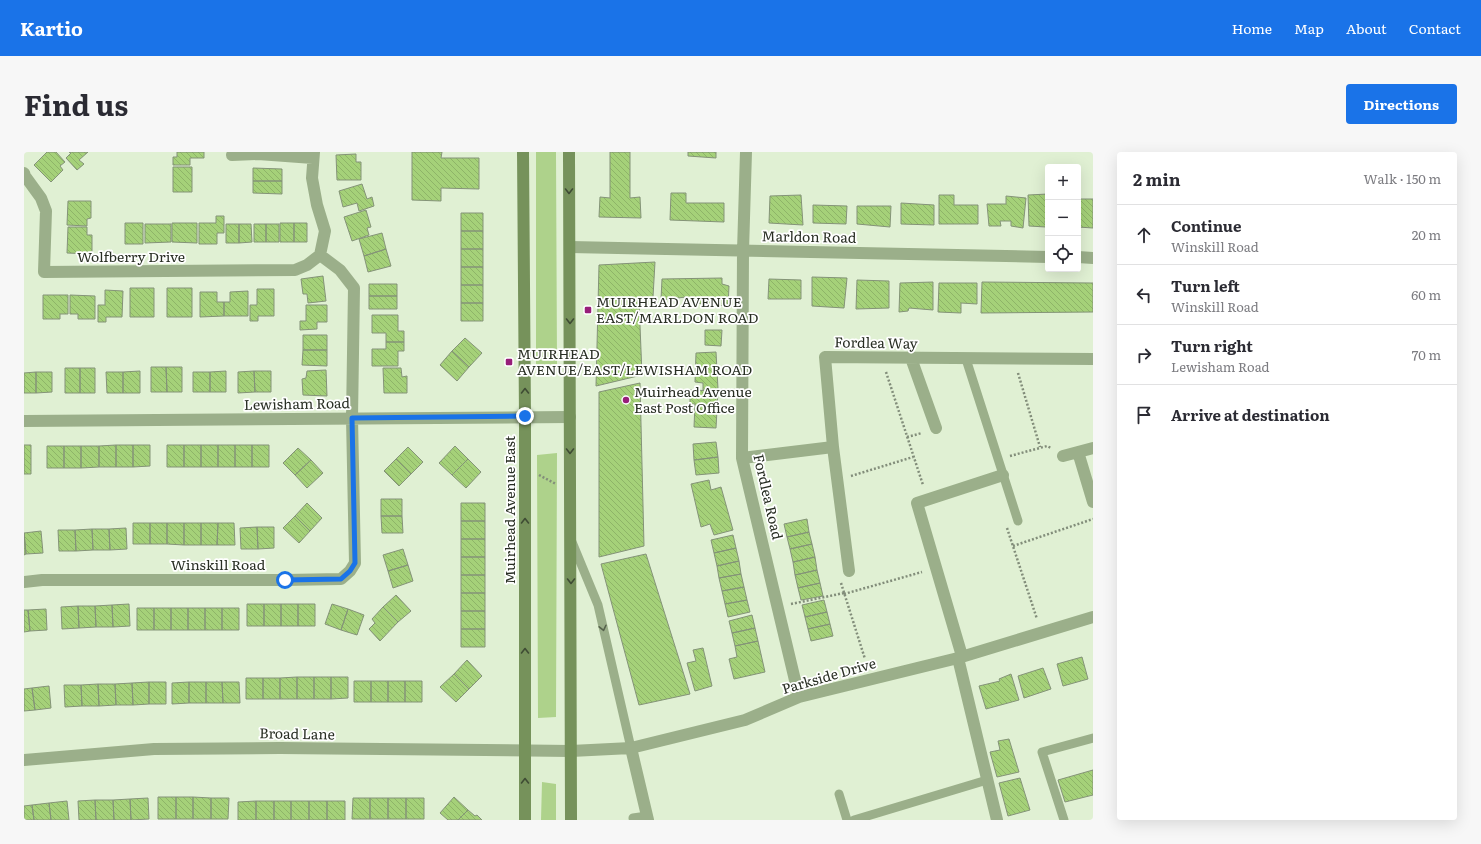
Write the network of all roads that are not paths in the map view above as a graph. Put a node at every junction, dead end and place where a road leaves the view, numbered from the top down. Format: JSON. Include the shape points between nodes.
{"nodes":[{"id":1,"x":523,"y":152,"type":"edge"},
{"id":2,"x":569,"y":152,"type":"edge"},
{"id":3,"x":746,"y":152,"type":"edge"},
{"id":4,"x":258,"y":153,"type":"edge"},
{"id":5,"x":232,"y":155,"type":"dead end"},
{"id":6,"x":313,"y":155,"type":"edge"},
{"id":7,"x":24,"y":173,"type":"edge"},
{"id":8,"x":570,"y":247,"type":"junction"},
{"id":9,"x":743,"y":251,"type":"junction"},
{"id":10,"x":320,"y":255,"type":"junction"},
{"id":11,"x":1045,"y":257,"type":"edge"},
{"id":12,"x":1081,"y":258,"type":"edge"},
{"id":13,"x":1093,"y":258,"type":"edge"},
{"id":14,"x":911,"y":358,"type":"junction"},
{"id":15,"x":966,"y":359,"type":"junction"},
{"id":16,"x":1093,"y":359,"type":"edge"},
{"id":17,"x":525,"y":416,"type":"junction"},
{"id":18,"x":570,"y":417,"type":"junction"},
{"id":19,"x":352,"y":418,"type":"junction"},
{"id":20,"x":24,"y":421,"type":"edge"},
{"id":21,"x":936,"y":428,"type":"dead end"},
{"id":22,"x":833,"y":446,"type":"junction"},
{"id":23,"x":1093,"y":448,"type":"edge"},
{"id":24,"x":1078,"y":452,"type":"junction"},
{"id":25,"x":1063,"y":456,"type":"road end"},
{"id":26,"x":742,"y":458,"type":"junction"},
{"id":27,"x":1003,"y":475,"type":"junction"},
{"id":28,"x":1093,"y":502,"type":"edge"},
{"id":29,"x":1018,"y":521,"type":"road end"},
{"id":30,"x":571,"y":539,"type":"junction"},
{"id":31,"x":849,"y":571,"type":"road end"},
{"id":32,"x":24,"y":582,"type":"edge"},
{"id":33,"x":1093,"y":617,"type":"edge"},
{"id":34,"x":960,"y":657,"type":"junction"},
{"id":35,"x":799,"y":697,"type":"junction"},
{"id":36,"x":1093,"y":738,"type":"edge"},
{"id":37,"x":631,"y":748,"type":"junction"},
{"id":38,"x":525,"y":751,"type":"junction"},
{"id":39,"x":571,"y":751,"type":"junction"},
{"id":40,"x":24,"y":760,"type":"edge"},
{"id":41,"x":987,"y":780,"type":"junction"},
{"id":42,"x":839,"y":794,"type":"dead end"},
{"id":43,"x":633,"y":818,"type":"dead end"},
{"id":44,"x":648,"y":818,"type":"edge"},
{"id":45,"x":525,"y":820,"type":"edge"},
{"id":46,"x":571,"y":820,"type":"edge"},
{"id":47,"x":847,"y":820,"type":"edge"},
{"id":48,"x":854,"y":820,"type":"edge"},
{"id":49,"x":997,"y":820,"type":"edge"},
{"id":50,"x":1064,"y":820,"type":"edge"}],
"edges":[{"from":17,"to":1,"type":"street","name":"Muirhead Avenue East","one_way":true},
{"from":2,"to":8,"type":"street","one_way":true},
{"from":3,"to":9,"type":"street","name":"Fordlea Road"},
{"from":4,"to":5,"type":"street"},
{"from":4,"to":6,"type":"street"},
{"from":6,"to":10,"type":"street","via":[[312,178],[325,231]]},
{"from":7,"to":10,"type":"street","name":"Wolfberry Drive","via":[[41,198],[46,211],[44,272],[295,270]]},
{"from":8,"to":9,"type":"street","name":"Marldon Road"},
{"from":8,"to":18,"type":"street","one_way":true},
{"from":9,"to":11,"type":"street","name":"Marldon Road"},
{"from":9,"to":26,"type":"street","name":"Fordlea Road"},
{"from":10,"to":19,"type":"street","name":"Winskill Road","via":[[340,270],[354,288]]},
{"from":12,"to":13,"type":"street"},
{"from":14,"to":15,"type":"street","name":"Fordlea Way"},
{"from":14,"to":21,"type":"street"},
{"from":14,"to":22,"type":"street","name":"Fordlea Way","via":[[826,357]]},
{"from":15,"to":16,"type":"street","name":"Fordlea Way"},
{"from":15,"to":27,"type":"lane"},
{"from":17,"to":18,"type":"street","name":"Lewisham Road"},
{"from":17,"to":19,"type":"street","name":"Lewisham Road"},
{"from":38,"to":17,"type":"street","name":"Muirhead Avenue East","one_way":true},
{"from":18,"to":30,"type":"street","one_way":true},
{"from":19,"to":20,"type":"street","name":"Lewisham Road"},
{"from":19,"to":32,"type":"street","name":"Winskill Road","via":[[355,563],[341,579]]},
{"from":22,"to":26,"type":"street"},
{"from":22,"to":31,"type":"street","name":"Fordlea Way"},
{"from":23,"to":24,"type":"street"},
{"from":24,"to":25,"type":"street"},
{"from":24,"to":28,"type":"street"},
{"from":26,"to":35,"type":"street","name":"Fordlea Road"},
{"from":27,"to":29,"type":"lane"},
{"from":27,"to":34,"type":"street","via":[[917,502]]},
{"from":30,"to":37,"type":"lane","one_way":true,"via":[[598,605]]},
{"from":30,"to":39,"type":"street","one_way":true},
{"from":33,"to":34,"type":"street","name":"Parkside Drive"},
{"from":34,"to":35,"type":"street","name":"Parkside Drive"},
{"from":34,"to":41,"type":"street"},
{"from":35,"to":37,"type":"street","name":"Parkside Drive","via":[[745,720]]},
{"from":36,"to":50,"type":"lane","via":[[1042,752]]},
{"from":37,"to":39,"type":"street","name":"Parkside Drive"},
{"from":37,"to":44,"type":"street"},
{"from":38,"to":39,"type":"street","name":"Broad Lane"},
{"from":38,"to":40,"type":"street","name":"Broad Lane","via":[[154,749]]},
{"from":45,"to":38,"type":"street","name":"Muirhead Avenue East","one_way":true},
{"from":39,"to":46,"type":"street"},
{"from":41,"to":48,"type":"lane"},
{"from":41,"to":49,"type":"street"},
{"from":42,"to":47,"type":"lane"},
{"from":43,"to":44,"type":"lane"}]}
